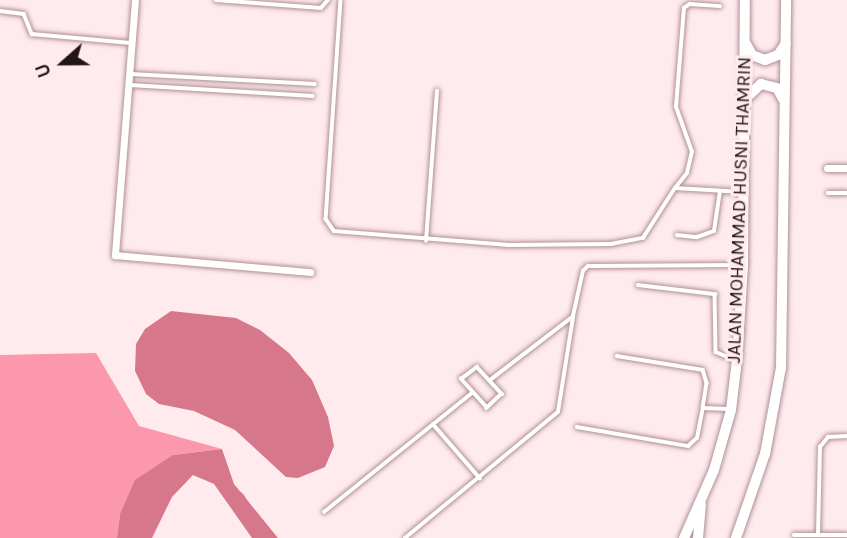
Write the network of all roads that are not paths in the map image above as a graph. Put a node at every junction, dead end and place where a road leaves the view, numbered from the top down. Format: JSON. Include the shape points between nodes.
{"nodes":[{"id":1,"x":135,"y":0,"type":"edge"},
{"id":2,"x":216,"y":0,"type":"edge"},
{"id":3,"x":328,"y":0,"type":"edge"},
{"id":4,"x":341,"y":0,"type":"edge"},
{"id":5,"x":745,"y":0,"type":"edge"},
{"id":6,"x":786,"y":0,"type":"edge"},
{"id":7,"x":690,"y":2,"type":"edge"},
{"id":8,"x":720,"y":6,"type":"dead end"},
{"id":9,"x":0,"y":11,"type":"edge"},
{"id":10,"x":786,"y":42,"type":"junction"},
{"id":11,"x":131,"y":43,"type":"junction"},
{"id":12,"x":746,"y":43,"type":"junction"},
{"id":13,"x":129,"y":74,"type":"junction"},
{"id":14,"x":315,"y":84,"type":"dead end"},
{"id":15,"x":128,"y":85,"type":"junction"},
{"id":16,"x":437,"y":91,"type":"dead end"},
{"id":17,"x":313,"y":96,"type":"dead end"},
{"id":18,"x":745,"y":102,"type":"junction"},
{"id":19,"x":785,"y":103,"type":"junction"},
{"id":20,"x":827,"y":168,"type":"dead end"},
{"id":21,"x":847,"y":168,"type":"edge"},
{"id":22,"x":675,"y":188,"type":"junction"},
{"id":23,"x":720,"y":191,"type":"junction"},
{"id":24,"x":743,"y":192,"type":"junction"},
{"id":25,"x":828,"y":193,"type":"dead end"},
{"id":26,"x":847,"y":193,"type":"edge"},
{"id":27,"x":677,"y":235,"type":"dead end"},
{"id":28,"x":426,"y":241,"type":"junction"},
{"id":29,"x":743,"y":265,"type":"junction"},
{"id":30,"x":310,"y":272,"type":"dead end"},
{"id":31,"x":638,"y":285,"type":"dead end"},
{"id":32,"x":573,"y":317,"type":"junction"},
{"id":33,"x":617,"y":356,"type":"dead end"},
{"id":34,"x":737,"y":360,"type":"junction"},
{"id":35,"x":491,"y":380,"type":"junction"},
{"id":36,"x":471,"y":394,"type":"junction"},
{"id":37,"x":703,"y":408,"type":"junction"},
{"id":38,"x":731,"y":410,"type":"junction"},
{"id":39,"x":433,"y":424,"type":"junction"},
{"id":40,"x":577,"y":427,"type":"dead end"},
{"id":41,"x":847,"y":436,"type":"edge"},
{"id":42,"x":480,"y":478,"type":"junction"},
{"id":43,"x":701,"y":502,"type":"junction"},
{"id":44,"x":324,"y":512,"type":"dead end"},
{"id":45,"x":794,"y":535,"type":"dead end"},
{"id":46,"x":818,"y":535,"type":"junction"},
{"id":47,"x":847,"y":535,"type":"edge"},
{"id":48,"x":405,"y":538,"type":"edge"},
{"id":49,"x":684,"y":538,"type":"edge"},
{"id":50,"x":698,"y":538,"type":"edge"},
{"id":51,"x":736,"y":538,"type":"edge"}],
"edges":[{"from":1,"to":11,"type":"street"},
{"from":2,"to":3,"type":"lane","via":[[321,8]]},
{"from":4,"to":28,"type":"lane","via":[[327,224],[339,233]]},
{"from":5,"to":12,"type":"street","name":"JALAN MOHAMMAD HUSNI THAMRIN"},
{"from":6,"to":10,"type":"street"},
{"from":7,"to":8,"type":"lane"},
{"from":7,"to":22,"type":"lane","via":[[684,8],[676,107],[692,152],[687,173]]},
{"from":9,"to":11,"type":"lane","via":[[24,14],[32,34]]},
{"from":10,"to":12,"type":"street","via":[[778,55],[765,60],[752,55]]},
{"from":10,"to":19,"type":"street"},
{"from":11,"to":13,"type":"street"},
{"from":12,"to":18,"type":"street","name":"JALAN MOHAMMAD HUSNI THAMRIN"},
{"from":13,"to":14,"type":"lane"},
{"from":13,"to":15,"type":"street"},
{"from":15,"to":17,"type":"lane"},
{"from":15,"to":30,"type":"street","via":[[115,256]]},
{"from":16,"to":28,"type":"lane"},
{"from":18,"to":19,"type":"street","via":[[753,88],[769,84]]},
{"from":18,"to":24,"type":"street","name":"JALAN MOHAMMAD HUSNI THAMRIN"},
{"from":19,"to":51,"type":"street","via":[[781,368],[765,454]]},
{"from":20,"to":21,"type":"street"},
{"from":22,"to":23,"type":"lane"},
{"from":22,"to":28,"type":"lane","via":[[647,234],[635,241],[583,246]]},
{"from":23,"to":24,"type":"lane"},
{"from":23,"to":27,"type":"lane","via":[[714,231],[697,237]]},
{"from":24,"to":29,"type":"street","name":"JALAN MOHAMMAD HUSNI THAMRIN"},
{"from":25,"to":26,"type":"lane"},
{"from":29,"to":32,"type":"lane","via":[[589,266],[583,271]]},
{"from":29,"to":34,"type":"street","name":"JALAN MOHAMMAD HUSNI THAMRIN"},
{"from":31,"to":34,"type":"lane","via":[[713,293],[718,301],[716,352]]},
{"from":32,"to":35,"type":"lane"},
{"from":32,"to":42,"type":"lane","via":[[558,412]]},
{"from":33,"to":37,"type":"lane","via":[[703,370],[707,379]]},
{"from":34,"to":38,"type":"street","name":"JALAN MOHAMMAD HUSNI THAMRIN"},
{"from":35,"to":36,"type":"lane","via":[[475,367],[461,379]]},
{"from":35,"to":36,"type":"lane","via":[[502,396],[487,408]]},
{"from":36,"to":39,"type":"lane"},
{"from":37,"to":38,"type":"lane"},
{"from":37,"to":40,"type":"lane","via":[[696,438],[688,446]]},
{"from":38,"to":43,"type":"street","name":"JALAN MOHAMMAD HUSNI THAMRIN"},
{"from":39,"to":42,"type":"lane"},
{"from":39,"to":44,"type":"lane"},
{"from":41,"to":46,"type":"lane","via":[[828,437],[820,447]]},
{"from":42,"to":48,"type":"lane"},
{"from":43,"to":49,"type":"street","name":"JALAN MOHAMMAD HUSNI THAMRIN"},
{"from":43,"to":50,"type":"street"},
{"from":45,"to":46,"type":"lane"},
{"from":46,"to":47,"type":"lane"}]}
